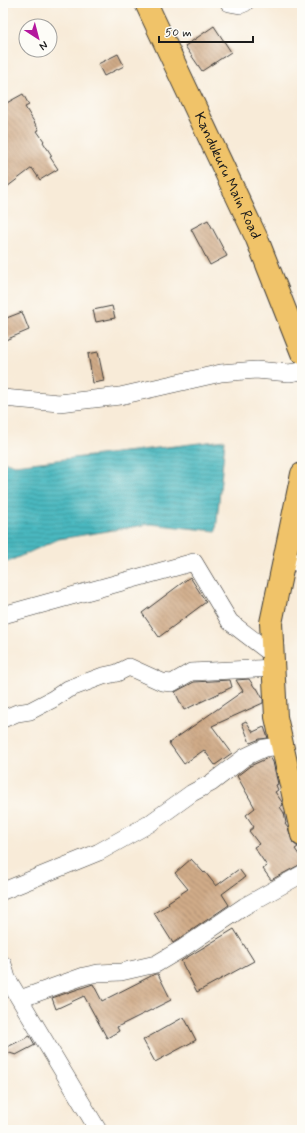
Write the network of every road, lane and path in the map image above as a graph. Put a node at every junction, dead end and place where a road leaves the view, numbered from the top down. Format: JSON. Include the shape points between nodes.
{"nodes":[{"id":1,"x":147,"y":3,"type":"edge"},
{"id":2,"x":229,"y":3,"type":"edge"},
{"id":3,"x":245,"y":3,"type":"edge"},
{"id":4,"x":302,"y":353,"type":"edge"},
{"id":5,"x":302,"y":371,"type":"edge"},
{"id":6,"x":3,"y":398,"type":"edge"},
{"id":7,"x":302,"y":474,"type":"edge"},
{"id":8,"x":293,"y":561,"type":"edge"},
{"id":9,"x":3,"y":616,"type":"edge"},
{"id":10,"x":273,"y":662,"type":"junction"},
{"id":11,"x":3,"y":719,"type":"edge"},
{"id":12,"x":282,"y":746,"type":"junction"},
{"id":13,"x":302,"y":835,"type":"edge"},
{"id":14,"x":302,"y":874,"type":"edge"},
{"id":15,"x":3,"y":891,"type":"edge"},
{"id":16,"x":3,"y":964,"type":"edge"},
{"id":17,"x":20,"y":999,"type":"junction"},
{"id":18,"x":98,"y":1130,"type":"edge"}],
"edges":[{"from":1,"to":4,"type":"main road","name":"Kandukuru Main Road","via":[[257,239]]},
{"from":2,"to":3,"type":"street"},
{"from":5,"to":6,"type":"street","via":[[289,373],[256,370],[221,373],[120,396],[59,402]]},
{"from":7,"to":8,"type":"main road"},
{"from":8,"to":10,"type":"main road","via":[[271,623]]},
{"from":9,"to":10,"type":"street","via":[[194,562],[230,622]]},
{"from":10,"to":11,"type":"street","via":[[191,672],[172,683],[162,682],[129,667],[68,689],[30,711]]},
{"from":10,"to":12,"type":"main road","via":[[276,717]]},
{"from":12,"to":13,"type":"main road"},
{"from":12,"to":15,"type":"street","via":[[264,748],[245,757],[149,824],[99,852]]},
{"from":14,"to":17,"type":"street","via":[[245,906],[156,964],[84,976]]},
{"from":16,"to":17,"type":"street","via":[[7,978]]},
{"from":17,"to":18,"type":"street"}]}
